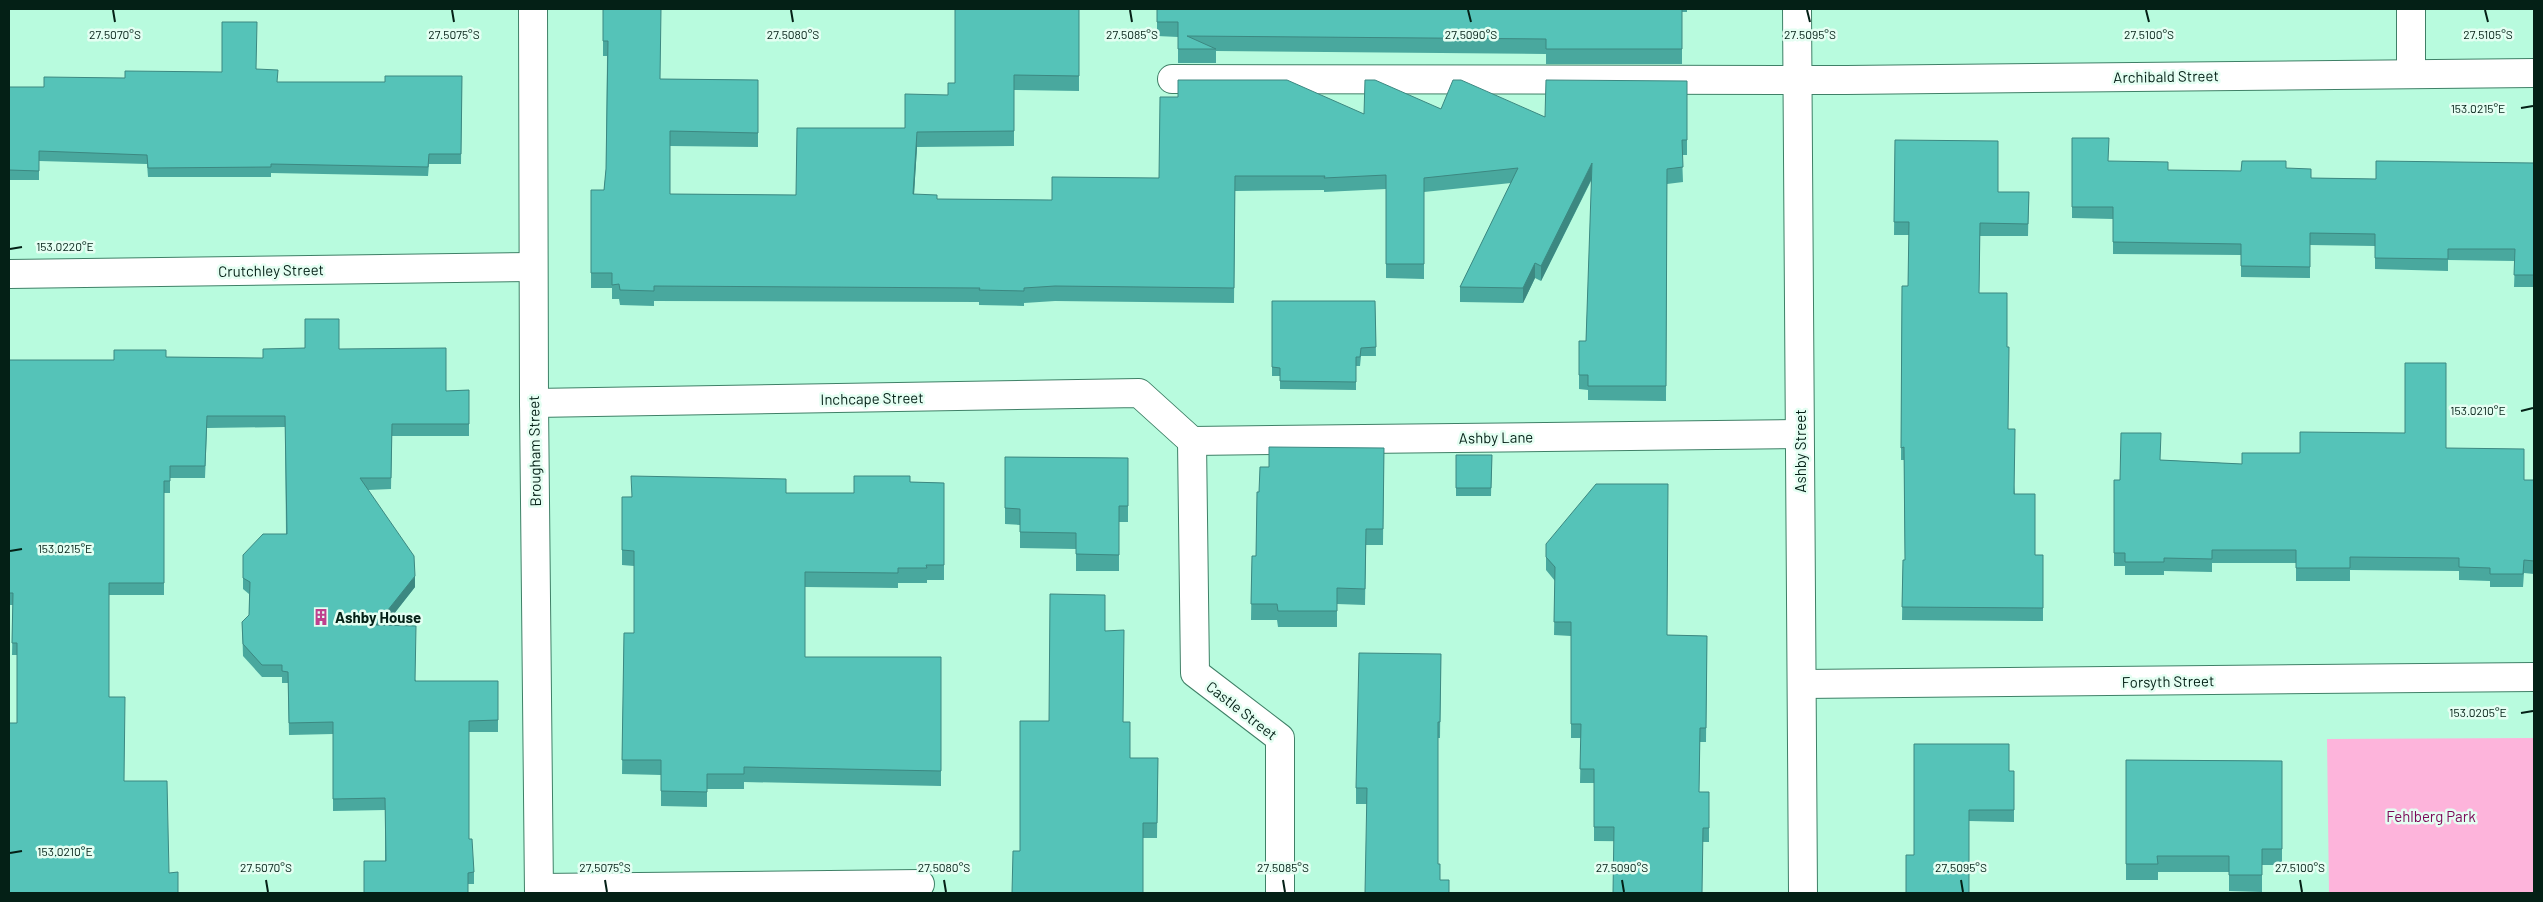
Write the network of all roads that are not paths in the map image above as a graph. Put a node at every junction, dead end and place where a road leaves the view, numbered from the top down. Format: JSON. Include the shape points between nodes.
{"nodes":[{"id":1,"x":533,"y":9,"type":"edge"},
{"id":2,"x":1796,"y":9,"type":"edge"},
{"id":3,"x":2411,"y":9,"type":"edge"},
{"id":4,"x":2534,"y":73,"type":"edge"},
{"id":5,"x":2411,"y":74,"type":"junction"},
{"id":6,"x":1172,"y":79,"type":"dead end"},
{"id":7,"x":1797,"y":80,"type":"junction"},
{"id":8,"x":534,"y":267,"type":"junction"},
{"id":9,"x":9,"y":274,"type":"edge"},
{"id":10,"x":534,"y":403,"type":"junction"},
{"id":11,"x":1800,"y":434,"type":"junction"},
{"id":12,"x":1192,"y":441,"type":"junction"},
{"id":13,"x":2534,"y":677,"type":"edge"},
{"id":14,"x":1802,"y":684,"type":"junction"},
{"id":15,"x":920,"y":884,"type":"dead end"},
{"id":16,"x":539,"y":890,"type":"edge"},
{"id":17,"x":1280,"y":893,"type":"edge"},
{"id":18,"x":1803,"y":893,"type":"edge"}],
"edges":[{"from":1,"to":8,"type":"street","name":"Brougham Street"},
{"from":2,"to":7,"type":"street","name":"Ashby Street"},
{"from":3,"to":5,"type":"street"},
{"from":4,"to":5,"type":"street","name":"Archibald Street"},
{"from":5,"to":7,"type":"street","name":"Archibald Street"},
{"from":6,"to":7,"type":"street","name":"Archibald Street"},
{"from":7,"to":11,"type":"street","name":"Ashby Street"},
{"from":8,"to":9,"type":"street","name":"Crutchley Street"},
{"from":8,"to":10,"type":"street","name":"Brougham Street"},
{"from":10,"to":12,"type":"street","name":"Inchcape Street","via":[[1140,393]]},
{"from":10,"to":16,"type":"street","name":"Brougham Street"},
{"from":11,"to":12,"type":"street","name":"Ashby Lane"},
{"from":11,"to":14,"type":"street","name":"Ashby Street"},
{"from":12,"to":17,"type":"street","name":"Castle Street","via":[[1195,673],[1280,738]]},
{"from":13,"to":14,"type":"street","name":"Forsyth Street"},
{"from":14,"to":18,"type":"street","name":"Ashby Street"},
{"from":15,"to":16,"type":"street"}]}
